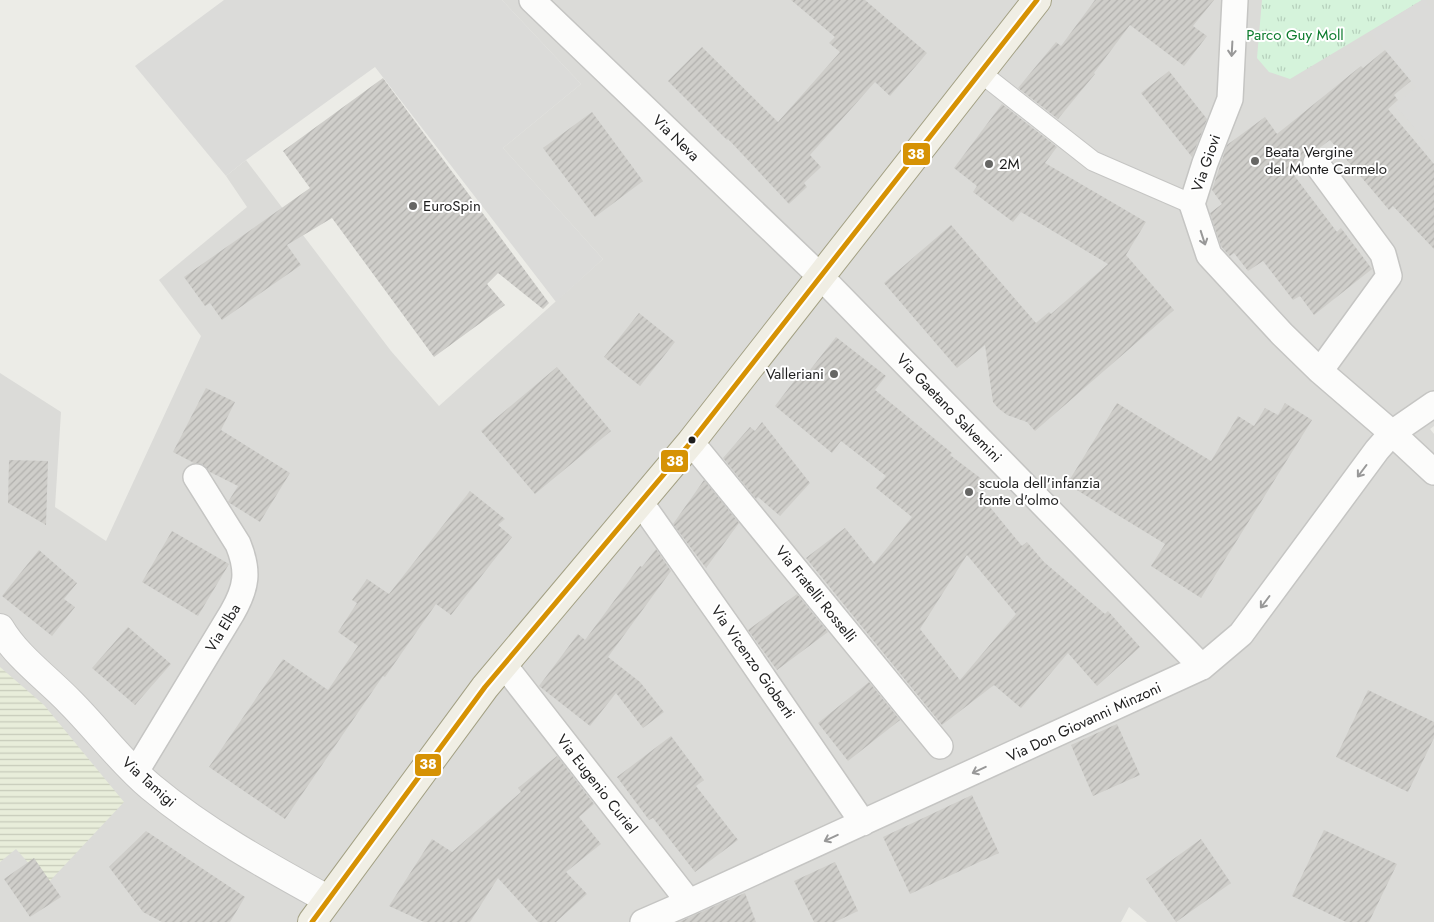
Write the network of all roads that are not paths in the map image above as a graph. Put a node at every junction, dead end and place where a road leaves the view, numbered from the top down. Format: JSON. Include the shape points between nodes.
{"nodes":[{"id":1,"x":532,"y":0,"type":"edge"},
{"id":2,"x":1038,"y":0,"type":"edge"},
{"id":3,"x":1235,"y":0,"type":"edge"},
{"id":4,"x":982,"y":73,"type":"junction"},
{"id":5,"x":1316,"y":163,"type":"dead end"},
{"id":6,"x":1192,"y":204,"type":"junction"},
{"id":7,"x":821,"y":277,"type":"junction"},
{"id":8,"x":1320,"y":371,"type":"junction"},
{"id":9,"x":1434,"y":404,"type":"edge"},
{"id":10,"x":1392,"y":433,"type":"junction"},
{"id":11,"x":691,"y":442,"type":"junction"},
{"id":12,"x":1434,"y":472,"type":"edge"},
{"id":13,"x":196,"y":477,"type":"dead end"},
{"id":14,"x":641,"y":503,"type":"junction"},
{"id":15,"x":0,"y":628,"type":"edge"},
{"id":16,"x":504,"y":665,"type":"junction"},
{"id":17,"x":1202,"y":667,"type":"junction"},
{"id":18,"x":940,"y":746,"type":"dead end"},
{"id":19,"x":135,"y":773,"type":"junction"},
{"id":20,"x":863,"y":823,"type":"junction"},
{"id":21,"x":327,"y":900,"type":"junction"},
{"id":22,"x":689,"y":902,"type":"junction"},
{"id":23,"x":312,"y":922,"type":"edge"},
{"id":24,"x":643,"y":922,"type":"edge"}],
"edges":[{"from":1,"to":7,"type":"street","name":"Via Neva"},
{"from":2,"to":4,"type":"main road"},
{"from":3,"to":6,"type":"street","name":"Via Giovi","one_way":true,"via":[[1230,99],[1204,163]]},
{"from":4,"to":6,"type":"street","via":[[1093,161]]},
{"from":4,"to":7,"type":"main road"},
{"from":5,"to":8,"type":"street","via":[[1383,254],[1389,276]]},
{"from":6,"to":8,"type":"street","name":"Via Giovi","one_way":true,"via":[[1209,256]]},
{"from":7,"to":11,"type":"main road"},
{"from":7,"to":17,"type":"street","name":"Via Gaetano Salvemini"},
{"from":8,"to":10,"type":"street","name":"Via Giovi"},
{"from":9,"to":10,"type":"street","name":"Via Don Giovanni Minzoni"},
{"from":10,"to":12,"type":"street","name":"Via Giovi"},
{"from":10,"to":17,"type":"street","name":"Via Don Giovanni Minzoni","one_way":true,"via":[[1241,634]]},
{"from":11,"to":14,"type":"main road"},
{"from":11,"to":18,"type":"street","name":"Via Fratelli Rosselli"},
{"from":13,"to":19,"type":"street","name":"Via Elba","via":[[238,544],[245,573],[243,590]]},
{"from":14,"to":16,"type":"main road"},
{"from":14,"to":20,"type":"street","name":"Via Vicenzo Gioberti"},
{"from":15,"to":19,"type":"street","name":"Via Tamigi","via":[[18,653],[81,712]]},
{"from":16,"to":21,"type":"main road"},
{"from":16,"to":22,"type":"street","name":"Via Eugenio Curiel"},
{"from":17,"to":20,"type":"street","name":"Via Don Giovanni Minzoni","one_way":true},
{"from":19,"to":21,"type":"street","name":"Via Tamigi","via":[[218,836]]},
{"from":20,"to":22,"type":"street","name":"Via Don Giovanni Minzoni","one_way":true},
{"from":21,"to":23,"type":"main road"},
{"from":22,"to":24,"type":"street","name":"Via Don Giovanni Minzoni"}]}
